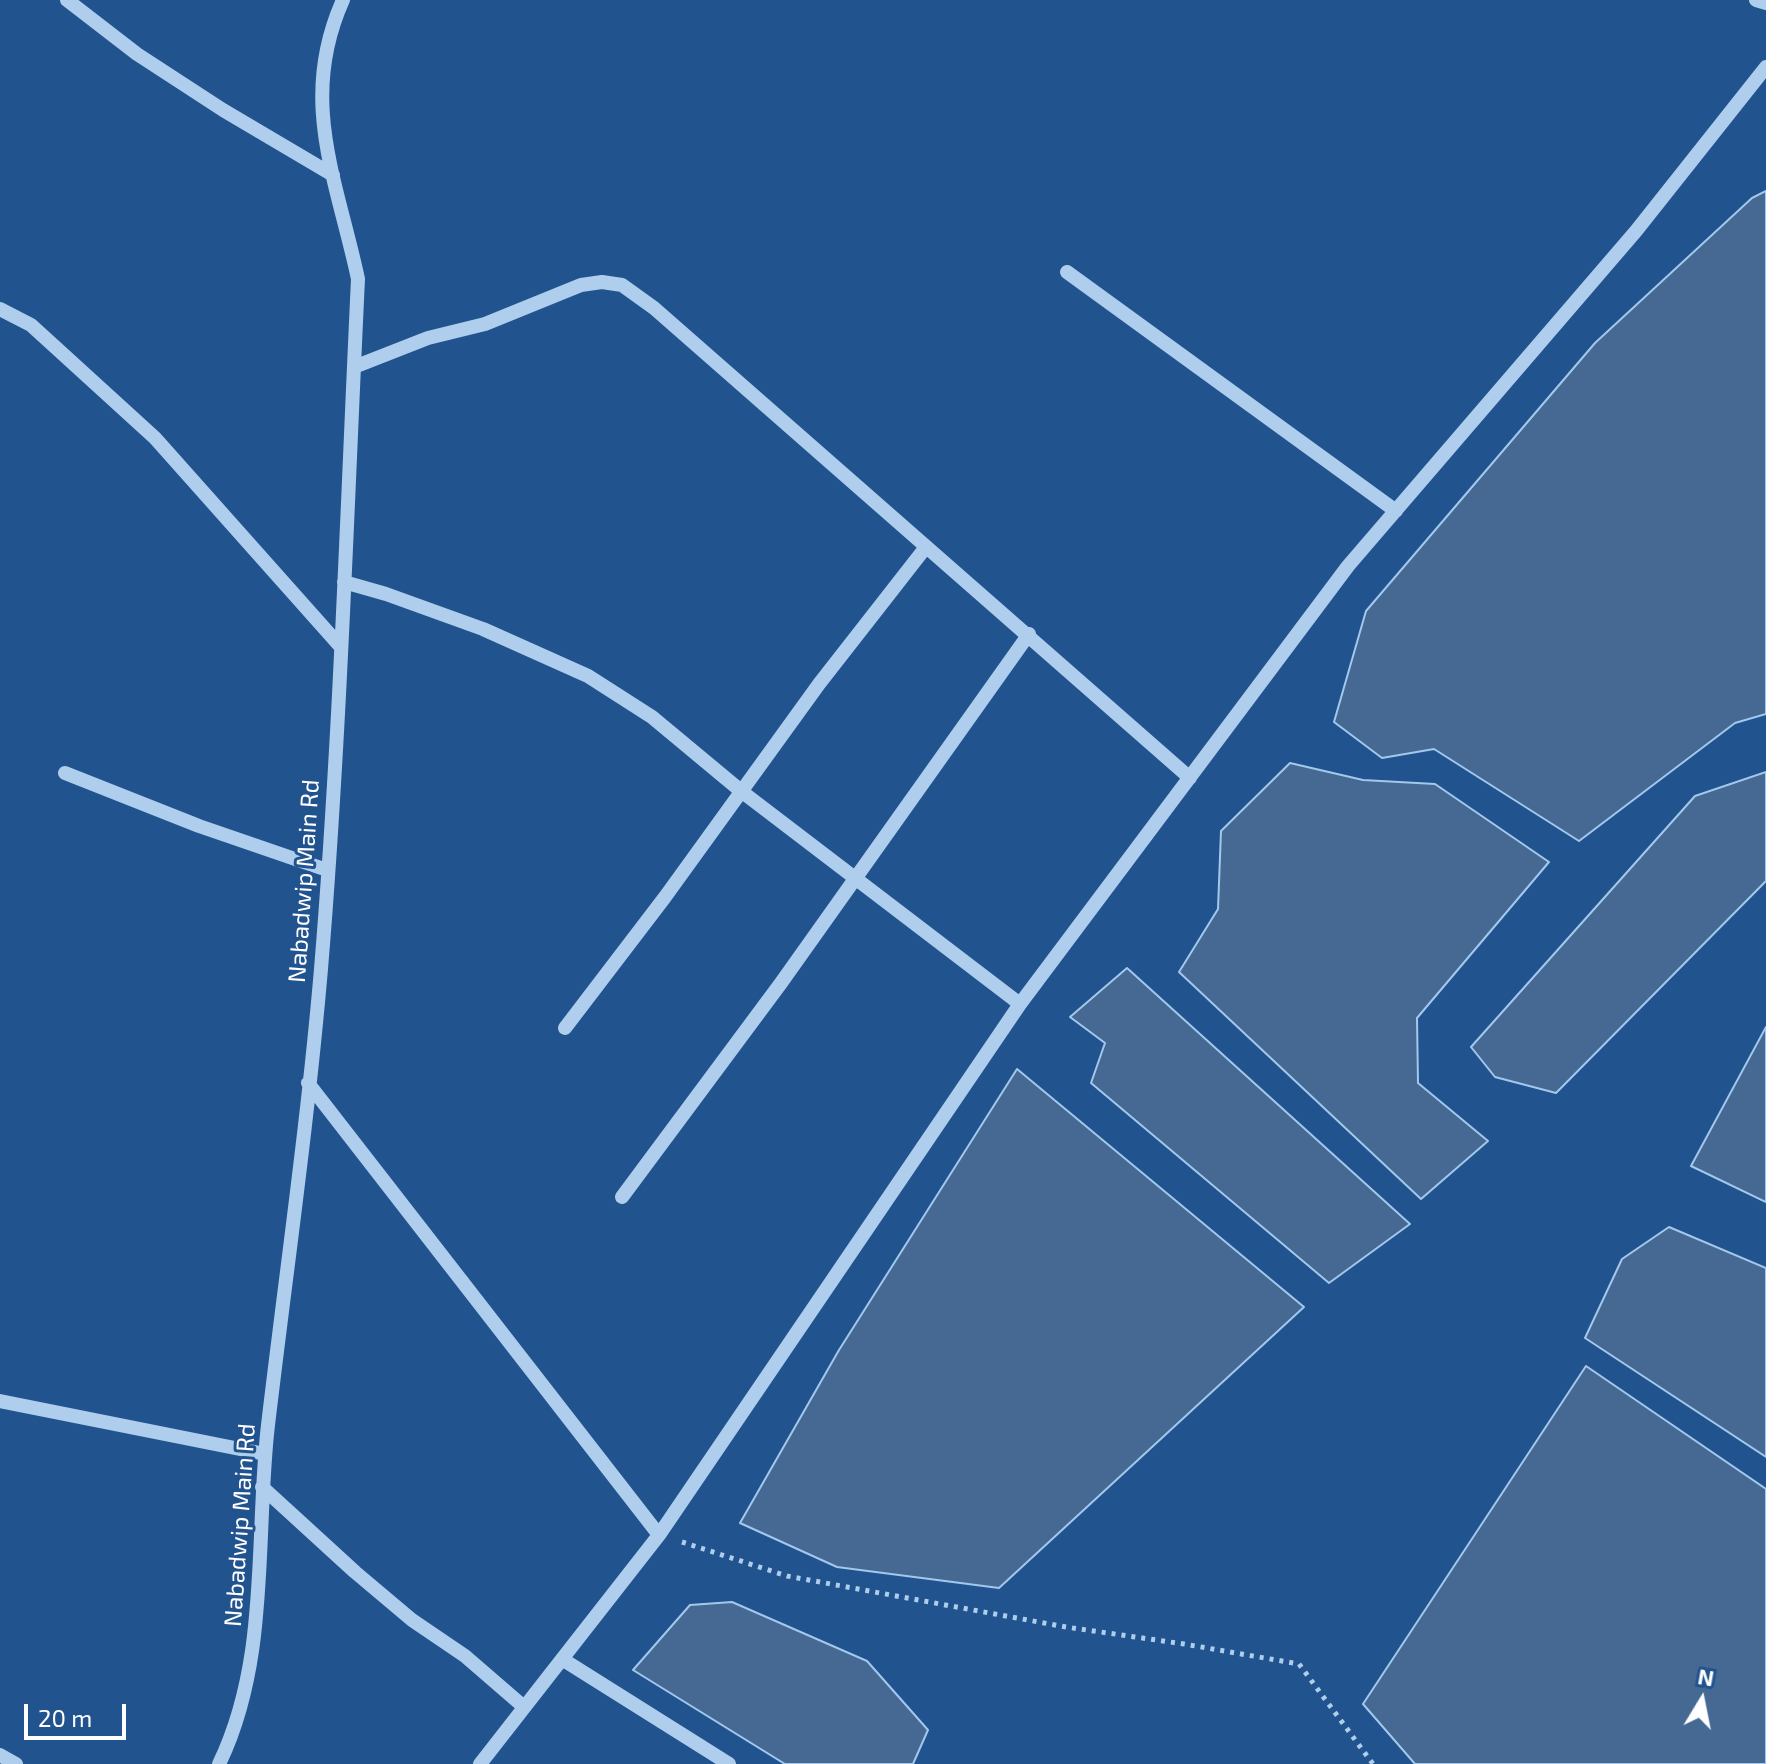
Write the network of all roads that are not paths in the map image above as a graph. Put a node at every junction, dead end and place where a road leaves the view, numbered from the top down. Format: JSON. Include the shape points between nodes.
{"nodes":[{"id":1,"x":67,"y":0,"type":"edge"},
{"id":2,"x":343,"y":0,"type":"edge"},
{"id":3,"x":1756,"y":0,"type":"edge"},
{"id":4,"x":1766,"y":3,"type":"edge"},
{"id":5,"x":1766,"y":67,"type":"edge"},
{"id":6,"x":333,"y":175,"type":"junction"},
{"id":7,"x":1067,"y":272,"type":"dead end"},
{"id":8,"x":0,"y":309,"type":"edge"},
{"id":9,"x":354,"y":367,"type":"junction"},
{"id":10,"x":1396,"y":511,"type":"junction"},
{"id":11,"x":926,"y":547,"type":"junction"},
{"id":12,"x":344,"y":582,"type":"junction"},
{"id":13,"x":1029,"y":634,"type":"junction"},
{"id":14,"x":341,"y":647,"type":"junction"},
{"id":15,"x":65,"y":773,"type":"dead end"},
{"id":16,"x":1190,"y":778,"type":"junction"},
{"id":17,"x":741,"y":791,"type":"junction"},
{"id":18,"x":327,"y":870,"type":"junction"},
{"id":19,"x":854,"y":878,"type":"junction"},
{"id":20,"x":1020,"y":1004,"type":"junction"},
{"id":21,"x":565,"y":1028,"type":"dead end"},
{"id":22,"x":308,"y":1083,"type":"junction"},
{"id":23,"x":622,"y":1197,"type":"dead end"},
{"id":24,"x":0,"y":1401,"type":"edge"},
{"id":25,"x":265,"y":1454,"type":"junction"},
{"id":26,"x":262,"y":1487,"type":"junction"},
{"id":27,"x":659,"y":1535,"type":"junction"},
{"id":28,"x":562,"y":1659,"type":"junction"},
{"id":29,"x":524,"y":1707,"type":"junction"},
{"id":30,"x":0,"y":1755,"type":"edge"},
{"id":31,"x":16,"y":1764,"type":"edge"},
{"id":32,"x":219,"y":1764,"type":"edge"},
{"id":33,"x":480,"y":1764,"type":"edge"},
{"id":34,"x":729,"y":1764,"type":"edge"}],
"edges":[{"from":1,"to":6,"type":"street","via":[[137,54]]},
{"from":2,"to":6,"type":"street","name":"Nabadwip Main Rd","via":[[324,67],[321,119]]},
{"from":3,"to":4,"type":"street"},
{"from":5,"to":10,"type":"street","via":[[1636,231]]},
{"from":6,"to":9,"type":"street","name":"Nabadwip Main Rd","via":[[358,279]]},
{"from":7,"to":10,"type":"street"},
{"from":8,"to":14,"type":"street","via":[[31,325],[155,438]]},
{"from":9,"to":11,"type":"street","via":[[428,338],[485,324],[581,285],[622,285]]},
{"from":9,"to":12,"type":"street","name":"Nabadwip Main Rd"},
{"from":10,"to":16,"type":"street","via":[[1348,566]]},
{"from":11,"to":13,"type":"street"},
{"from":11,"to":17,"type":"street"},
{"from":12,"to":14,"type":"street","name":"Nabadwip Main Rd"},
{"from":12,"to":17,"type":"street","via":[[483,629],[588,676],[652,717]]},
{"from":13,"to":16,"type":"street"},
{"from":13,"to":19,"type":"street"},
{"from":14,"to":18,"type":"street","name":"Nabadwip Main Rd"},
{"from":15,"to":18,"type":"street"},
{"from":16,"to":20,"type":"street"},
{"from":17,"to":19,"type":"street"},
{"from":17,"to":21,"type":"street"},
{"from":18,"to":22,"type":"street","name":"Nabadwip Main Rd"},
{"from":19,"to":20,"type":"street"},
{"from":19,"to":23,"type":"street"},
{"from":20,"to":27,"type":"street"},
{"from":22,"to":25,"type":"street","name":"Nabadwip Main Rd"},
{"from":22,"to":27,"type":"street"},
{"from":24,"to":25,"type":"street"},
{"from":25,"to":26,"type":"street","name":"Nabadwip Main Rd"},
{"from":26,"to":29,"type":"street","via":[[412,1620],[465,1656]]},
{"from":26,"to":32,"type":"street","name":"Nabadwip Main Rd","via":[[254,1647],[235,1725]]},
{"from":27,"to":28,"type":"street"},
{"from":28,"to":29,"type":"street"},
{"from":28,"to":34,"type":"street"},
{"from":29,"to":33,"type":"street"},
{"from":30,"to":31,"type":"street"}]}
